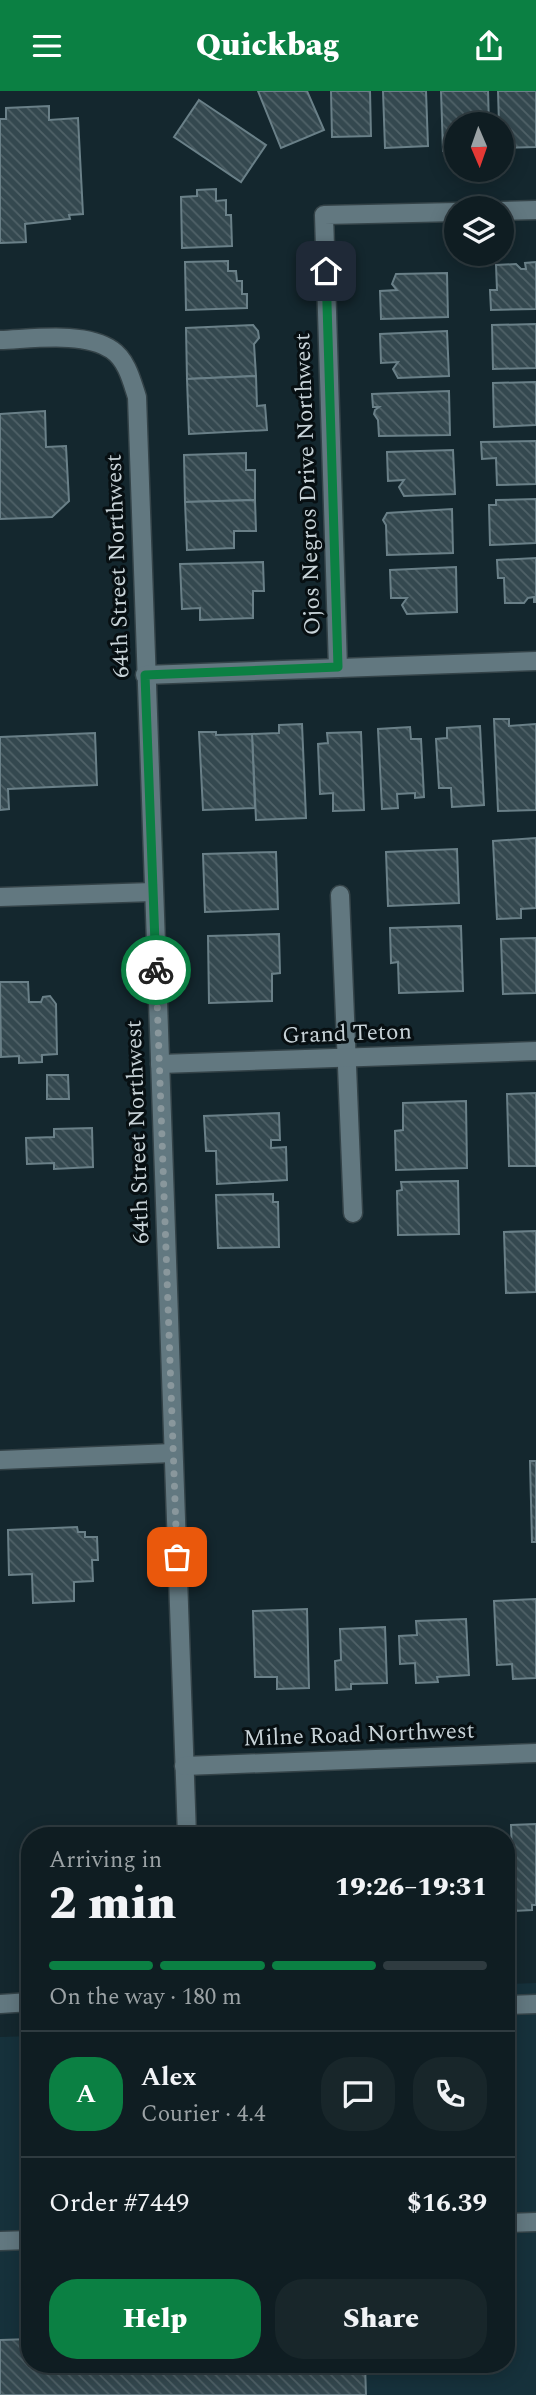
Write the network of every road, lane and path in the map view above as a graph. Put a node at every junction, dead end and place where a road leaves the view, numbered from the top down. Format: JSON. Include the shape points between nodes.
{"nodes":[{"id":1,"x":536,"y":210,"type":"edge"},
{"id":2,"x":514,"y":211,"type":"edge"},
{"id":3,"x":444,"y":212,"type":"edge"},
{"id":4,"x":0,"y":340,"type":"edge"},
{"id":5,"x":536,"y":661,"type":"edge"},
{"id":6,"x":338,"y":667,"type":"junction"},
{"id":7,"x":145,"y":675,"type":"junction"},
{"id":8,"x":153,"y":892,"type":"junction"},
{"id":9,"x":340,"y":895,"type":"dead end"},
{"id":10,"x":0,"y":897,"type":"edge"},
{"id":11,"x":536,"y":1051,"type":"edge"},
{"id":12,"x":346,"y":1058,"type":"junction"},
{"id":13,"x":160,"y":1064,"type":"junction"},
{"id":14,"x":353,"y":1213,"type":"dead end"},
{"id":15,"x":173,"y":1453,"type":"junction"},
{"id":16,"x":0,"y":1459,"type":"edge"},
{"id":17,"x":536,"y":1753,"type":"edge"},
{"id":18,"x":184,"y":1766,"type":"junction"},
{"id":19,"x":187,"y":1827,"type":"edge"},
{"id":20,"x":21,"y":2003,"type":"edge"},
{"id":21,"x":0,"y":2004,"type":"edge"},
{"id":22,"x":536,"y":2004,"type":"edge"},
{"id":23,"x":515,"y":2005,"type":"edge"},
{"id":24,"x":536,"y":2222,"type":"edge"},
{"id":25,"x":515,"y":2223,"type":"edge"},
{"id":26,"x":21,"y":2240,"type":"edge"},
{"id":27,"x":0,"y":2241,"type":"edge"}],
"edges":[{"from":1,"to":2,"type":"street"},
{"from":3,"to":6,"type":"street","name":"Ojos Negros Drive Northwest","via":[[324,215]]},
{"from":4,"to":7,"type":"street","name":"64th Street Northwest","via":[[79,337],[112,350],[127,368],[137,397]]},
{"from":5,"to":6,"type":"street"},
{"from":6,"to":7,"type":"street"},
{"from":7,"to":8,"type":"street","name":"64th Street Northwest"},
{"from":8,"to":10,"type":"street"},
{"from":8,"to":13,"type":"street","name":"64th Street Northwest"},
{"from":9,"to":12,"type":"street"},
{"from":11,"to":12,"type":"street","name":"Grand Teton"},
{"from":12,"to":13,"type":"street","name":"Grand Teton"},
{"from":12,"to":14,"type":"street"},
{"from":13,"to":15,"type":"street","name":"64th Street Northwest"},
{"from":15,"to":16,"type":"street"},
{"from":15,"to":18,"type":"street","name":"64th Street Northwest"},
{"from":17,"to":18,"type":"street","name":"Milne Road Northwest"},
{"from":18,"to":19,"type":"street","name":"64th Street Northwest"},
{"from":20,"to":21,"type":"street"},
{"from":22,"to":23,"type":"street"},
{"from":24,"to":25,"type":"street"},
{"from":26,"to":27,"type":"street"}]}
